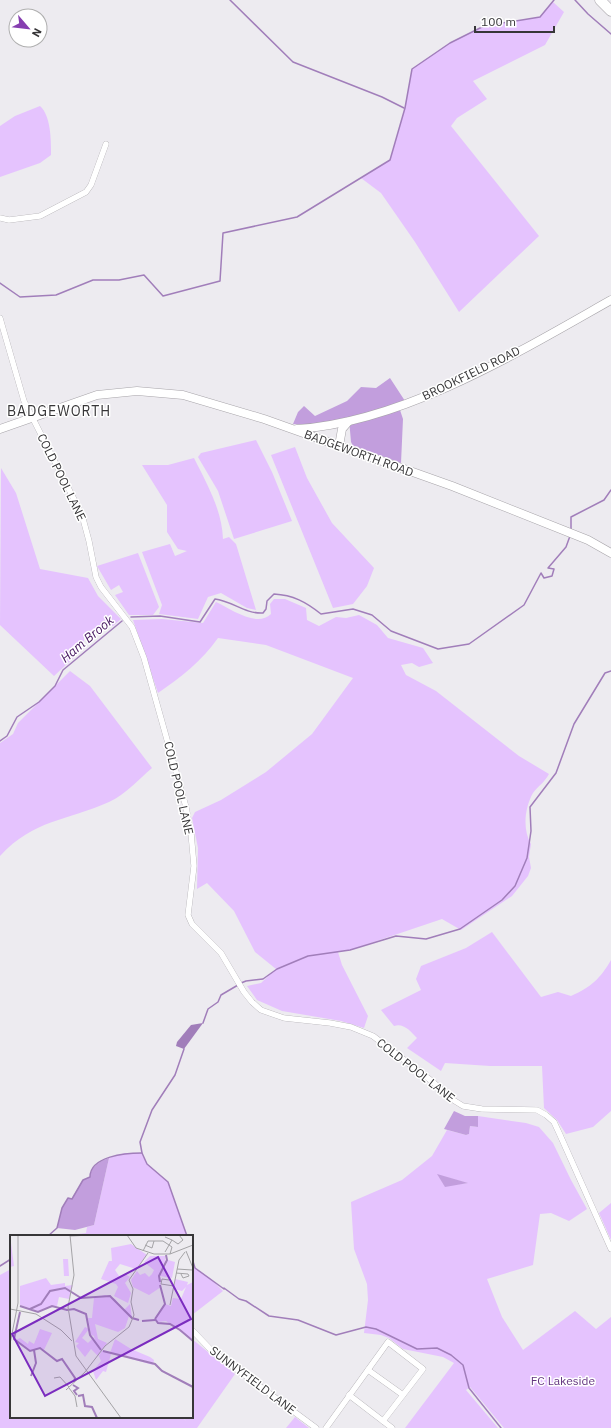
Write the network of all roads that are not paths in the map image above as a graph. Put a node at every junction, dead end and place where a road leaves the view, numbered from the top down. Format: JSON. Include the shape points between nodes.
{"nodes":[{"id":1,"x":600,"y":0,"type":"edge"},
{"id":2,"x":611,"y":11,"type":"edge"},
{"id":3,"x":106,"y":144,"type":"dead end"},
{"id":4,"x":0,"y":218,"type":"edge"},
{"id":5,"x":611,"y":300,"type":"edge"},
{"id":6,"x":0,"y":318,"type":"edge"},
{"id":7,"x":33,"y":418,"type":"junction"},
{"id":8,"x":348,"y":422,"type":"junction"},
{"id":9,"x":323,"y":427,"type":"junction"},
{"id":10,"x":0,"y":429,"type":"edge"},
{"id":11,"x":294,"y":429,"type":"junction"},
{"id":12,"x":322,"y":439,"type":"junction"},
{"id":13,"x":339,"y":446,"type":"junction"},
{"id":14,"x":611,"y":553,"type":"edge"},
{"id":15,"x":611,"y":1249,"type":"edge"},
{"id":16,"x":193,"y":1331,"type":"edge"},
{"id":17,"x":368,"y":1370,"type":"junction"},
{"id":18,"x":349,"y":1395,"type":"junction"},
{"id":19,"x":403,"y":1395,"type":"junction"},
{"id":20,"x":383,"y":1421,"type":"junction"},
{"id":21,"x":316,"y":1428,"type":"edge"},
{"id":22,"x":326,"y":1428,"type":"edge"},
{"id":23,"x":392,"y":1428,"type":"edge"}],
"edges":[{"from":1,"to":2,"type":"highway"},
{"from":3,"to":4,"type":"street","via":[[86,192],[40,216],[9,220]]},
{"from":5,"to":8,"type":"street","name":"BROOKFIELD ROAD","via":[[488,368],[417,399]]},
{"from":6,"to":7,"type":"street","name":"COLD POOL LANE","via":[[24,401]]},
{"from":7,"to":10,"type":"street","name":"BADGEWORTH ROAD"},
{"from":7,"to":11,"type":"street","name":"BADGEWORTH ROAD","via":[[97,395],[137,391],[183,395],[239,410]]},
{"from":7,"to":15,"type":"street","name":"COLD POOL LANE","via":[[82,515],[96,577],[132,627],[144,658],[186,807],[194,866],[188,915],[192,924],[221,953],[244,992],[261,1010],[284,1018],[351,1027],[373,1036],[463,1106],[536,1110],[546,1115],[554,1122]]},
{"from":8,"to":9,"type":"street","name":"BROOKFIELD ROAD"},
{"from":8,"to":13,"type":"street","via":[[342,429]]},
{"from":9,"to":11,"type":"street","name":"BROOKFIELD ROAD"},
{"from":9,"to":12,"type":"street","via":[[318,435]]},
{"from":11,"to":12,"type":"street","name":"BADGEWORTH ROAD"},
{"from":12,"to":13,"type":"street","name":"BADGEWORTH ROAD"},
{"from":13,"to":14,"type":"street","name":"BADGEWORTH ROAD","via":[[540,520],[588,540]]},
{"from":16,"to":21,"type":"street","name":"SUNNYFIELD LANE","via":[[212,1351]]},
{"from":17,"to":18,"type":"street"},
{"from":17,"to":19,"type":"street"},
{"from":17,"to":19,"type":"street","via":[[388,1342],[422,1369]]},
{"from":18,"to":20,"type":"street"},
{"from":18,"to":22,"type":"street"},
{"from":19,"to":20,"type":"street"},
{"from":20,"to":23,"type":"street"}]}
